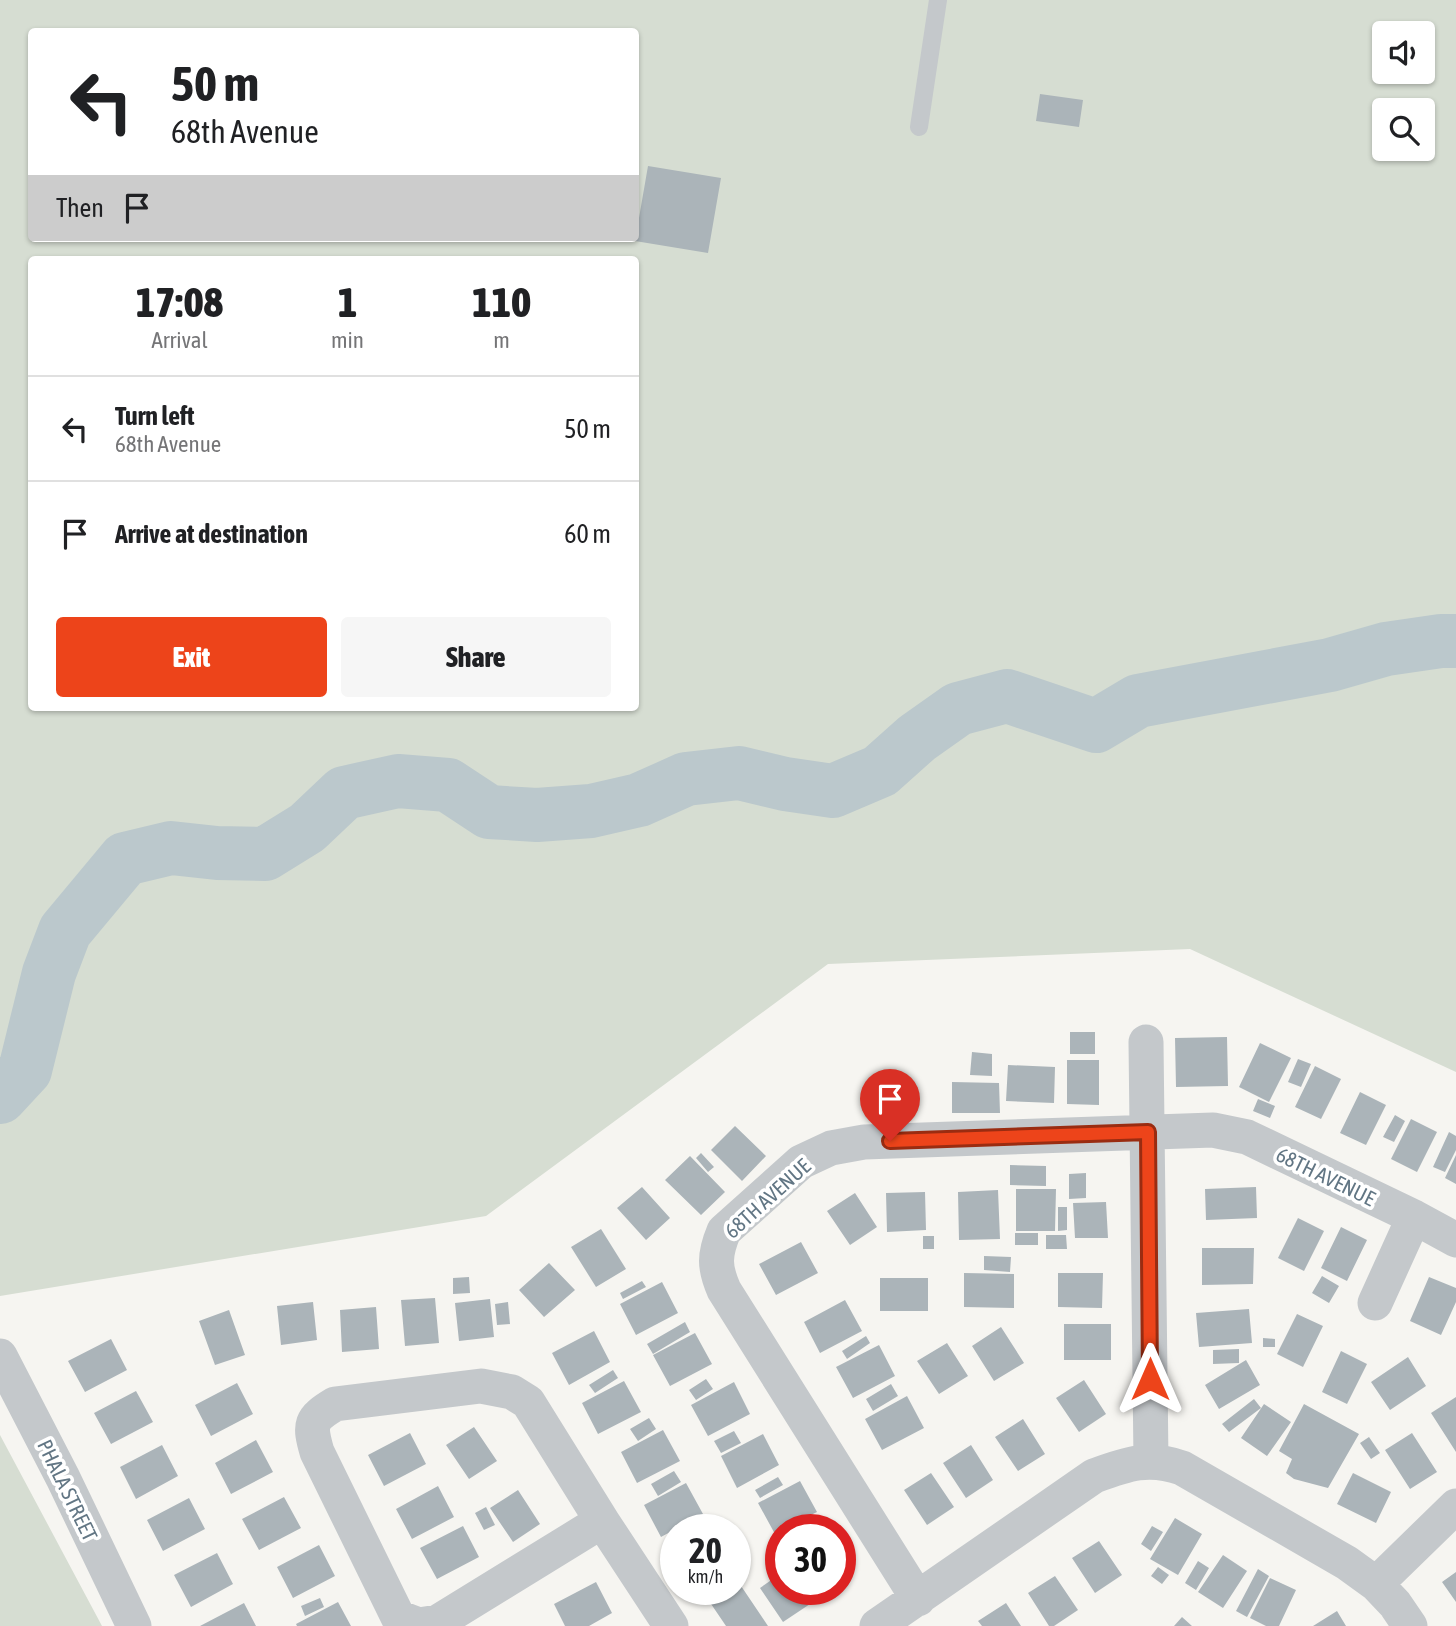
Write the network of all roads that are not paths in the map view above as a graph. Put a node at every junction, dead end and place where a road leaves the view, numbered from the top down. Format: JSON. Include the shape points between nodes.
{"nodes":[{"id":1,"x":939,"y":0,"type":"edge"},
{"id":2,"x":919,"y":127,"type":"dead end"},
{"id":3,"x":1146,"y":1042,"type":"dead end"},
{"id":4,"x":1148,"y":1132,"type":"junction"},
{"id":5,"x":1414,"y":1217,"type":"junction"},
{"id":6,"x":1456,"y":1240,"type":"edge"},
{"id":7,"x":1375,"y":1303,"type":"dead end"},
{"id":8,"x":0,"y":1356,"type":"edge"},
{"id":9,"x":1151,"y":1461,"type":"junction"},
{"id":10,"x":1456,"y":1506,"type":"edge"},
{"id":11,"x":602,"y":1521,"type":"junction"},
{"id":12,"x":1377,"y":1584,"type":"junction"},
{"id":13,"x":918,"y":1599,"type":"junction"},
{"id":14,"x":134,"y":1626,"type":"edge"},
{"id":15,"x":671,"y":1626,"type":"edge"},
{"id":16,"x":877,"y":1626,"type":"edge"},
{"id":17,"x":1410,"y":1626,"type":"edge"}],
"edges":[{"from":1,"to":2,"type":"lane"},
{"from":3,"to":4,"type":"street"},
{"from":4,"to":5,"type":"street","name":"68TH AVENUE","via":[[1213,1130],[1247,1137]]},
{"from":4,"to":9,"type":"street"},
{"from":4,"to":13,"type":"street","name":"68TH AVENUE","via":[[831,1147],[801,1163],[724,1231],[716,1262],[724,1290]]},
{"from":5,"to":6,"type":"street","name":"68TH AVENUE"},
{"from":5,"to":7,"type":"street"},
{"from":8,"to":14,"type":"street","name":"PHALA STREET"},
{"from":9,"to":12,"type":"street","via":[[1182,1468]]},
{"from":9,"to":13,"type":"street","via":[[1094,1476]]},
{"from":10,"to":12,"type":"street"},
{"from":11,"to":11,"type":"street","via":[[528,1402],[512,1392],[481,1386],[335,1404],[312,1424],[317,1452],[398,1617],[419,1625],[438,1622]]},
{"from":11,"to":15,"type":"street"},
{"from":12,"to":17,"type":"street"},
{"from":13,"to":16,"type":"street"}]}
